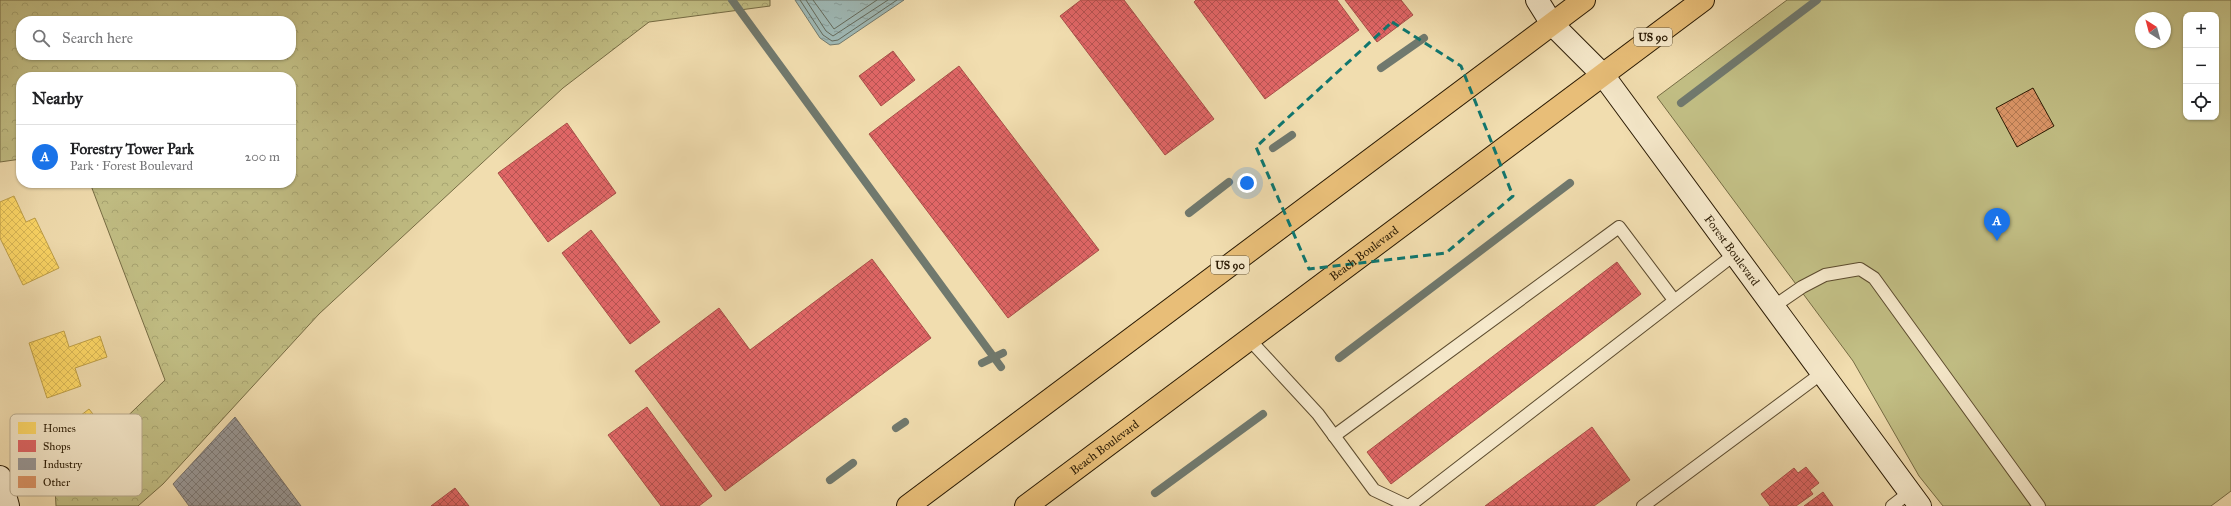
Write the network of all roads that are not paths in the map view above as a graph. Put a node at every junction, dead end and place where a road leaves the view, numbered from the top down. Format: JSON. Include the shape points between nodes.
{"nodes":[{"id":1,"x":1537,"y":0,"type":"edge"},
{"id":2,"x":1584,"y":0,"type":"edge"},
{"id":3,"x":1703,"y":0,"type":"edge"},
{"id":4,"x":1552,"y":24,"type":"junction"},
{"id":5,"x":1603,"y":75,"type":"junction"},
{"id":6,"x":1734,"y":254,"type":"junction"},
{"id":7,"x":1674,"y":300,"type":"junction"},
{"id":8,"x":1773,"y":307,"type":"junction"},
{"id":9,"x":1249,"y":339,"type":"junction"},
{"id":10,"x":1822,"y":373,"type":"junction"},
{"id":11,"x":1334,"y":436,"type":"junction"},
{"id":12,"x":0,"y":477,"type":"edge"},
{"id":13,"x":1915,"y":499,"type":"edge"},
{"id":14,"x":915,"y":504,"type":"edge"},
{"id":15,"x":8,"y":506,"type":"edge"},
{"id":16,"x":1026,"y":506,"type":"edge"},
{"id":17,"x":1408,"y":506,"type":"edge"},
{"id":18,"x":1643,"y":506,"type":"edge"},
{"id":19,"x":1892,"y":506,"type":"edge"},
{"id":20,"x":2039,"y":506,"type":"edge"}],
"edges":[{"from":1,"to":4,"type":"street","name":"Forest Boulevard"},
{"from":2,"to":4,"type":"highway","number":"US 90"},
{"from":3,"to":5,"type":"highway","name":"Beach Boulevard","number":"US 90"},
{"from":4,"to":5,"type":"street","name":"Forest Boulevard"},
{"from":4,"to":14,"type":"highway","number":"US 90"},
{"from":5,"to":6,"type":"street","name":"Forest Boulevard"},
{"from":5,"to":9,"type":"highway","name":"Beach Boulevard","number":"US 90"},
{"from":6,"to":7,"type":"lane"},
{"from":6,"to":8,"type":"street","name":"Forest Boulevard"},
{"from":7,"to":11,"type":"lane","via":[[1619,227]]},
{"from":7,"to":17,"type":"lane"},
{"from":8,"to":10,"type":"street","name":"Forest Boulevard"},
{"from":8,"to":20,"type":"lane","via":[[1825,275],[1860,269],[1874,278]]},
{"from":9,"to":11,"type":"lane","via":[[1318,414]]},
{"from":9,"to":16,"type":"highway","name":"Beach Boulevard","number":"US 90"},
{"from":10,"to":13,"type":"street","name":"Forest Boulevard"},
{"from":10,"to":18,"type":"lane"},
{"from":11,"to":17,"type":"lane","via":[[1374,490]]},
{"from":12,"to":15,"type":"street"},
{"from":13,"to":19,"type":"lane"}]}
